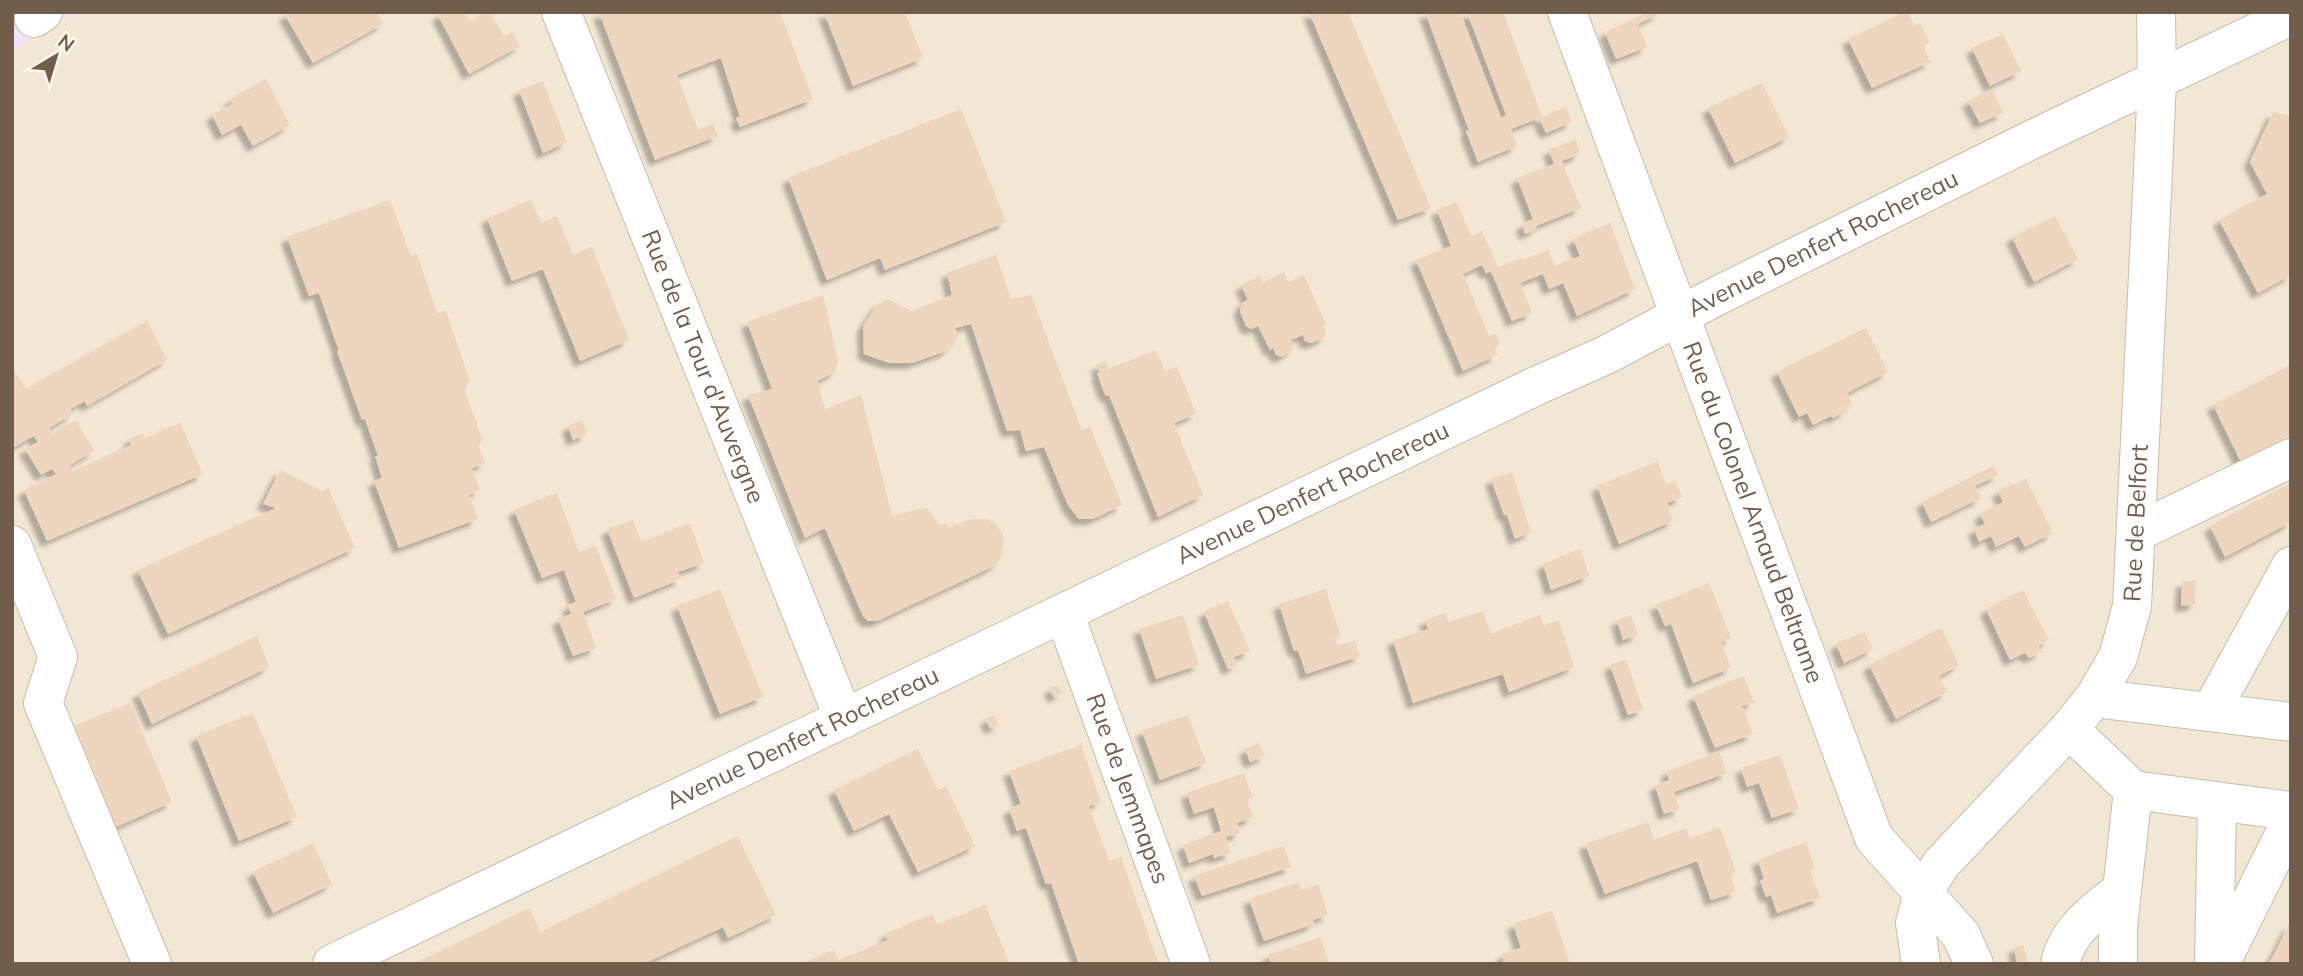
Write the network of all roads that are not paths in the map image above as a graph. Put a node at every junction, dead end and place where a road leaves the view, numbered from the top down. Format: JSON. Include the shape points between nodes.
{"nodes":[{"id":1,"x":561,"y":12,"type":"edge"},
{"id":2,"x":1567,"y":12,"type":"edge"},
{"id":3,"x":2156,"y":12,"type":"edge"},
{"id":4,"x":2291,"y":16,"type":"edge"},
{"id":5,"x":2157,"y":81,"type":"junction"},
{"id":6,"x":1679,"y":317,"type":"junction"},
{"id":7,"x":2291,"y":458,"type":"edge"},
{"id":8,"x":2137,"y":532,"type":"junction"},
{"id":9,"x":12,"y":545,"type":"edge"},
{"id":10,"x":2291,"y":566,"type":"edge"},
{"id":11,"x":1064,"y":613,"type":"junction"},
{"id":12,"x":2094,"y":698,"type":"junction"},
{"id":13,"x":2211,"y":711,"type":"junction"},
{"id":14,"x":844,"y":719,"type":"junction"},
{"id":15,"x":2291,"y":722,"type":"edge"},
{"id":16,"x":2069,"y":729,"type":"junction"},
{"id":17,"x":2133,"y":790,"type":"junction"},
{"id":18,"x":2217,"y":801,"type":"junction"},
{"id":19,"x":2291,"y":811,"type":"edge"},
{"id":20,"x":2291,"y":821,"type":"edge"},
{"id":21,"x":2122,"y":890,"type":"junction"},
{"id":22,"x":1923,"y":892,"type":"junction"},
{"id":23,"x":152,"y":964,"type":"edge"},
{"id":24,"x":332,"y":964,"type":"edge"},
{"id":25,"x":1191,"y":964,"type":"edge"},
{"id":26,"x":1921,"y":964,"type":"edge"},
{"id":27,"x":1974,"y":964,"type":"edge"},
{"id":28,"x":2060,"y":964,"type":"edge"},
{"id":29,"x":2118,"y":964,"type":"edge"},
{"id":30,"x":2214,"y":964,"type":"edge"},
{"id":31,"x":2220,"y":964,"type":"edge"}],
"edges":[{"from":1,"to":14,"type":"street","name":"Rue de la Tour d'Auvergne"},
{"from":2,"to":6,"type":"street","name":"Rue du Colonel Arnaud Beltrame"},
{"from":3,"to":5,"type":"street","name":"Rue de Belfort"},
{"from":4,"to":5,"type":"street","name":"Avenue Denfert Rochereau"},
{"from":5,"to":6,"type":"street","name":"Avenue Denfert Rochereau"},
{"from":5,"to":8,"type":"street","name":"Rue de Belfort"},
{"from":6,"to":11,"type":"street","name":"Avenue Denfert Rochereau"},
{"from":6,"to":22,"type":"street","name":"Rue du Colonel Arnaud Beltrame","via":[[1874,838]]},
{"from":7,"to":8,"type":"street"},
{"from":8,"to":12,"type":"street","name":"Rue de Belfort","via":[[2132,606],[2118,657]]},
{"from":9,"to":23,"type":"street","via":[[58,657],[43,703]]},
{"from":10,"to":13,"type":"street"},
{"from":11,"to":14,"type":"street","name":"Avenue Denfert Rochereau"},
{"from":11,"to":25,"type":"street","name":"Rue de Jemmapes"},
{"from":12,"to":13,"type":"street"},
{"from":12,"to":16,"type":"street","name":"Rue de Belfort"},
{"from":13,"to":15,"type":"street"},
{"from":14,"to":24,"type":"street","name":"Avenue Denfert Rochereau"},
{"from":16,"to":17,"type":"street"},
{"from":16,"to":22,"type":"street","name":"Rue de Belfort","via":[[1941,864]]},
{"from":17,"to":18,"type":"street"},
{"from":17,"to":21,"type":"street"},
{"from":18,"to":19,"type":"street"},
{"from":18,"to":30,"type":"street"},
{"from":20,"to":31,"type":"street"},
{"from":21,"to":28,"type":"street","via":[[2072,934]]},
{"from":21,"to":29,"type":"street"},
{"from":22,"to":26,"type":"street","via":[[1915,923]]},
{"from":22,"to":27,"type":"street","name":"Rue du Colonel Arnaud Beltrame","via":[[1961,935]]}]}
